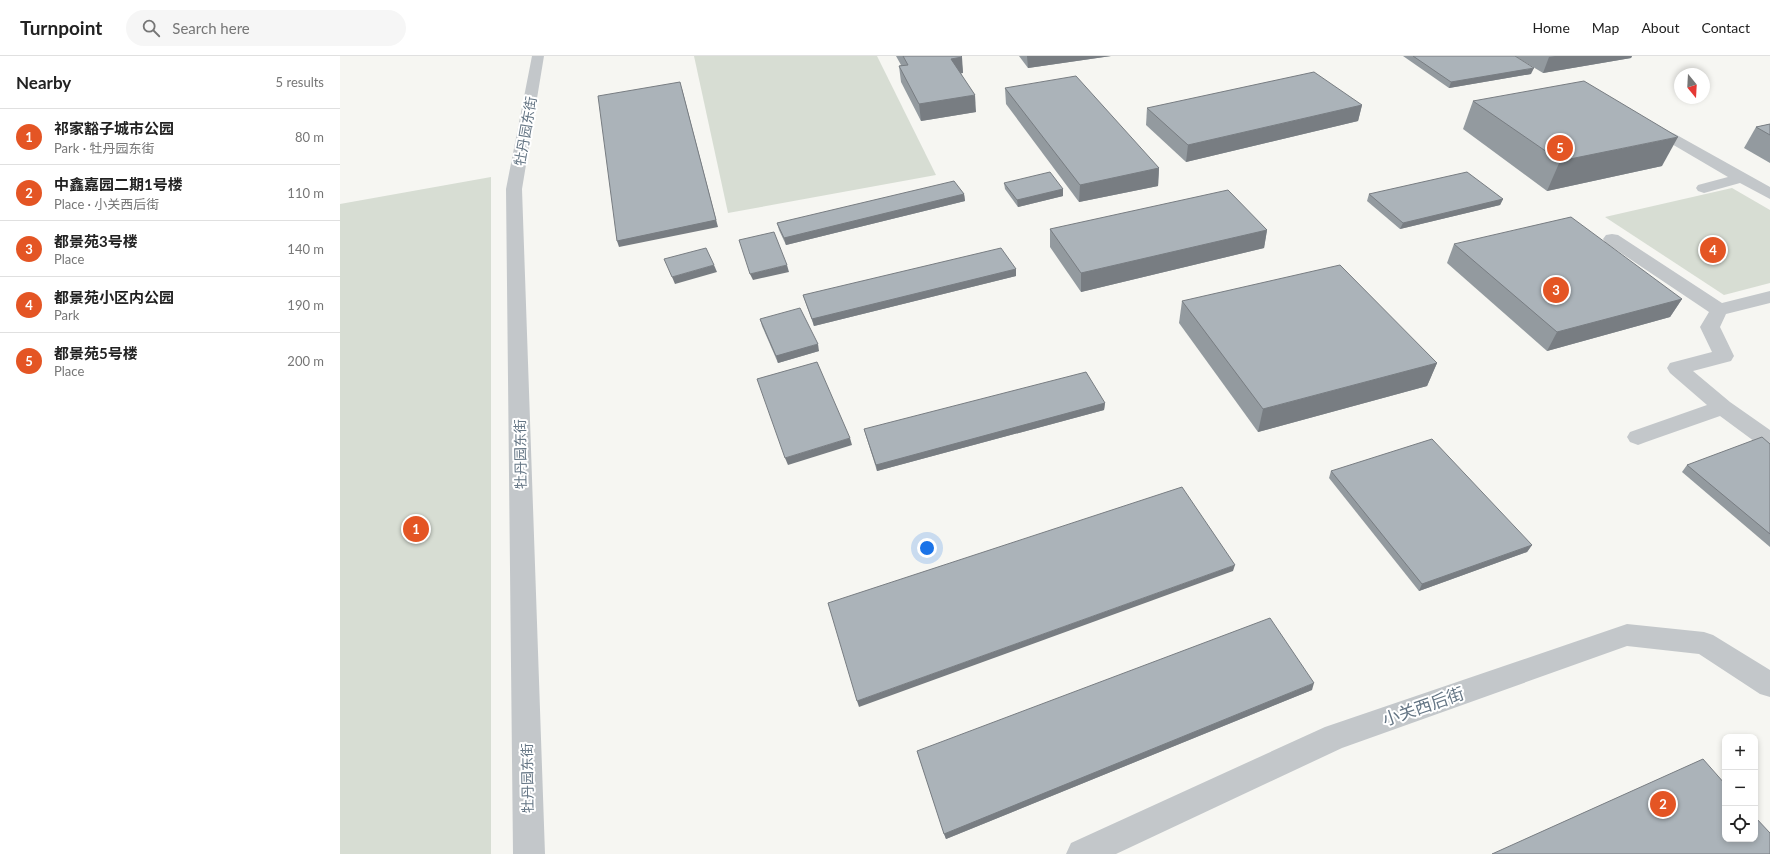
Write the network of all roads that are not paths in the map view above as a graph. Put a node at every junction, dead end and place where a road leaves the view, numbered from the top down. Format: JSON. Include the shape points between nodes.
{"nodes":[{"id":1,"x":538,"y":56,"type":"edge"},
{"id":2,"x":1648,"y":127,"type":"edge"},
{"id":3,"x":1742,"y":178,"type":"junction"},
{"id":4,"x":1704,"y":188,"type":"dead end"},
{"id":5,"x":1770,"y":194,"type":"edge"},
{"id":6,"x":1612,"y":239,"type":"dead end"},
{"id":7,"x":1770,"y":297,"type":"edge"},
{"id":8,"x":1719,"y":310,"type":"junction"},
{"id":9,"x":1723,"y":407,"type":"junction"},
{"id":10,"x":1638,"y":437,"type":"dead end"},
{"id":11,"x":1770,"y":441,"type":"edge"},
{"id":12,"x":1770,"y":685,"type":"edge"},
{"id":13,"x":529,"y":854,"type":"edge"},
{"id":14,"x":1082,"y":854,"type":"edge"}],
"edges":[{"from":1,"to":13,"type":"street","name":"牡丹园东街","via":[[514,189]]},
{"from":2,"to":3,"type":"street"},
{"from":3,"to":4,"type":"street"},
{"from":3,"to":5,"type":"street"},
{"from":6,"to":8,"type":"street"},
{"from":7,"to":8,"type":"street"},
{"from":8,"to":9,"type":"street","via":[[1710,327],[1724,356],[1677,368]]},
{"from":9,"to":10,"type":"street"},
{"from":9,"to":11,"type":"street"},
{"from":12,"to":14,"type":"street","name":"小关西后街","via":[[1704,643],[1627,635],[1335,737]]}]}
